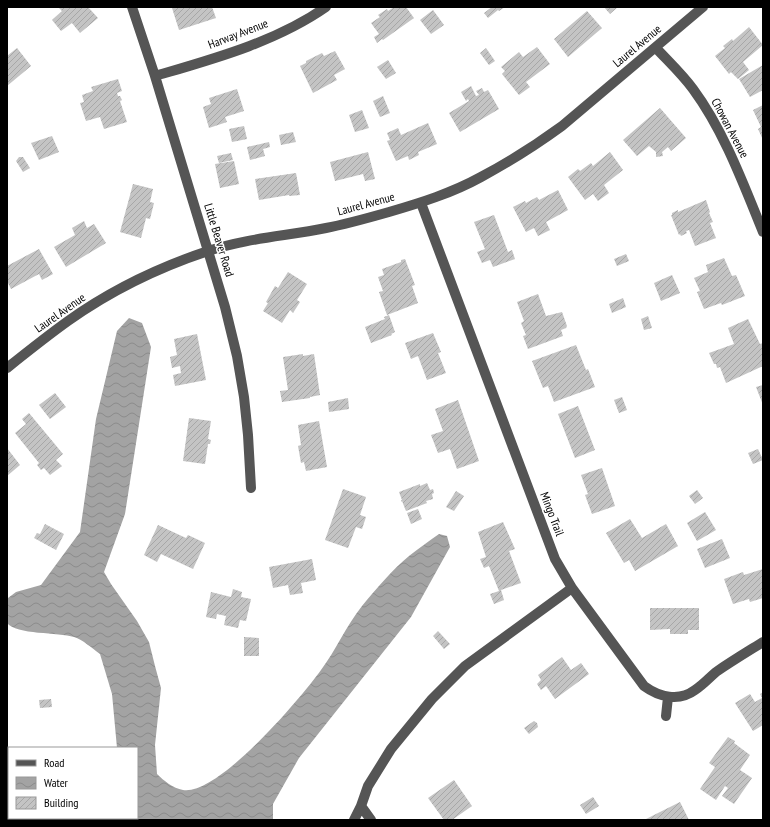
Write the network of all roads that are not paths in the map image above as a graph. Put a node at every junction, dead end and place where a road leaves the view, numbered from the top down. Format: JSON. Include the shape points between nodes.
{"nodes":[{"id":1,"x":132,"y":7,"type":"edge"},
{"id":2,"x":326,"y":7,"type":"edge"},
{"id":3,"x":703,"y":7,"type":"edge"},
{"id":4,"x":656,"y":48,"type":"junction"},
{"id":5,"x":155,"y":76,"type":"junction"},
{"id":6,"x":421,"y":202,"type":"junction"},
{"id":7,"x":763,"y":232,"type":"edge"},
{"id":8,"x":208,"y":251,"type":"junction"},
{"id":9,"x":7,"y":368,"type":"edge"},
{"id":10,"x":251,"y":488,"type":"dead end"},
{"id":11,"x":572,"y":588,"type":"junction"},
{"id":12,"x":763,"y":642,"type":"edge"},
{"id":13,"x":668,"y":697,"type":"junction"},
{"id":14,"x":666,"y":716,"type":"dead end"},
{"id":15,"x":361,"y":806,"type":"junction"},
{"id":16,"x":354,"y":820,"type":"edge"},
{"id":17,"x":371,"y":820,"type":"edge"}],
"edges":[{"from":1,"to":5,"type":"street","name":"Little Beaver Road"},
{"from":2,"to":5,"type":"street","name":"Harway Avenue","via":[[286,30],[253,44]]},
{"from":3,"to":4,"type":"street","name":"Laurel Avenue"},
{"from":4,"to":6,"type":"street","name":"Laurel Avenue","via":[[538,143],[481,178]]},
{"from":4,"to":7,"type":"street","name":"Chowan Avenue","via":[[693,88],[712,120]]},
{"from":5,"to":8,"type":"street","name":"Little Beaver Road"},
{"from":6,"to":8,"type":"street","name":"Laurel Avenue","via":[[356,222]]},
{"from":6,"to":11,"type":"street","name":"Mingo Trail","via":[[555,559]]},
{"from":8,"to":9,"type":"street","name":"Laurel Avenue","via":[[162,268],[116,291],[68,320]]},
{"from":8,"to":10,"type":"street","name":"Little Beaver Road","via":[[237,356],[244,397]]},
{"from":11,"to":13,"type":"street","name":"Mingo Trail","via":[[644,686]]},
{"from":11,"to":15,"type":"street","via":[[466,666],[432,699],[391,750],[368,786]]},
{"from":12,"to":13,"type":"street","via":[[713,675],[695,691],[683,696]]},
{"from":13,"to":14,"type":"street"},
{"from":15,"to":16,"type":"street"},
{"from":15,"to":17,"type":"street"}]}
